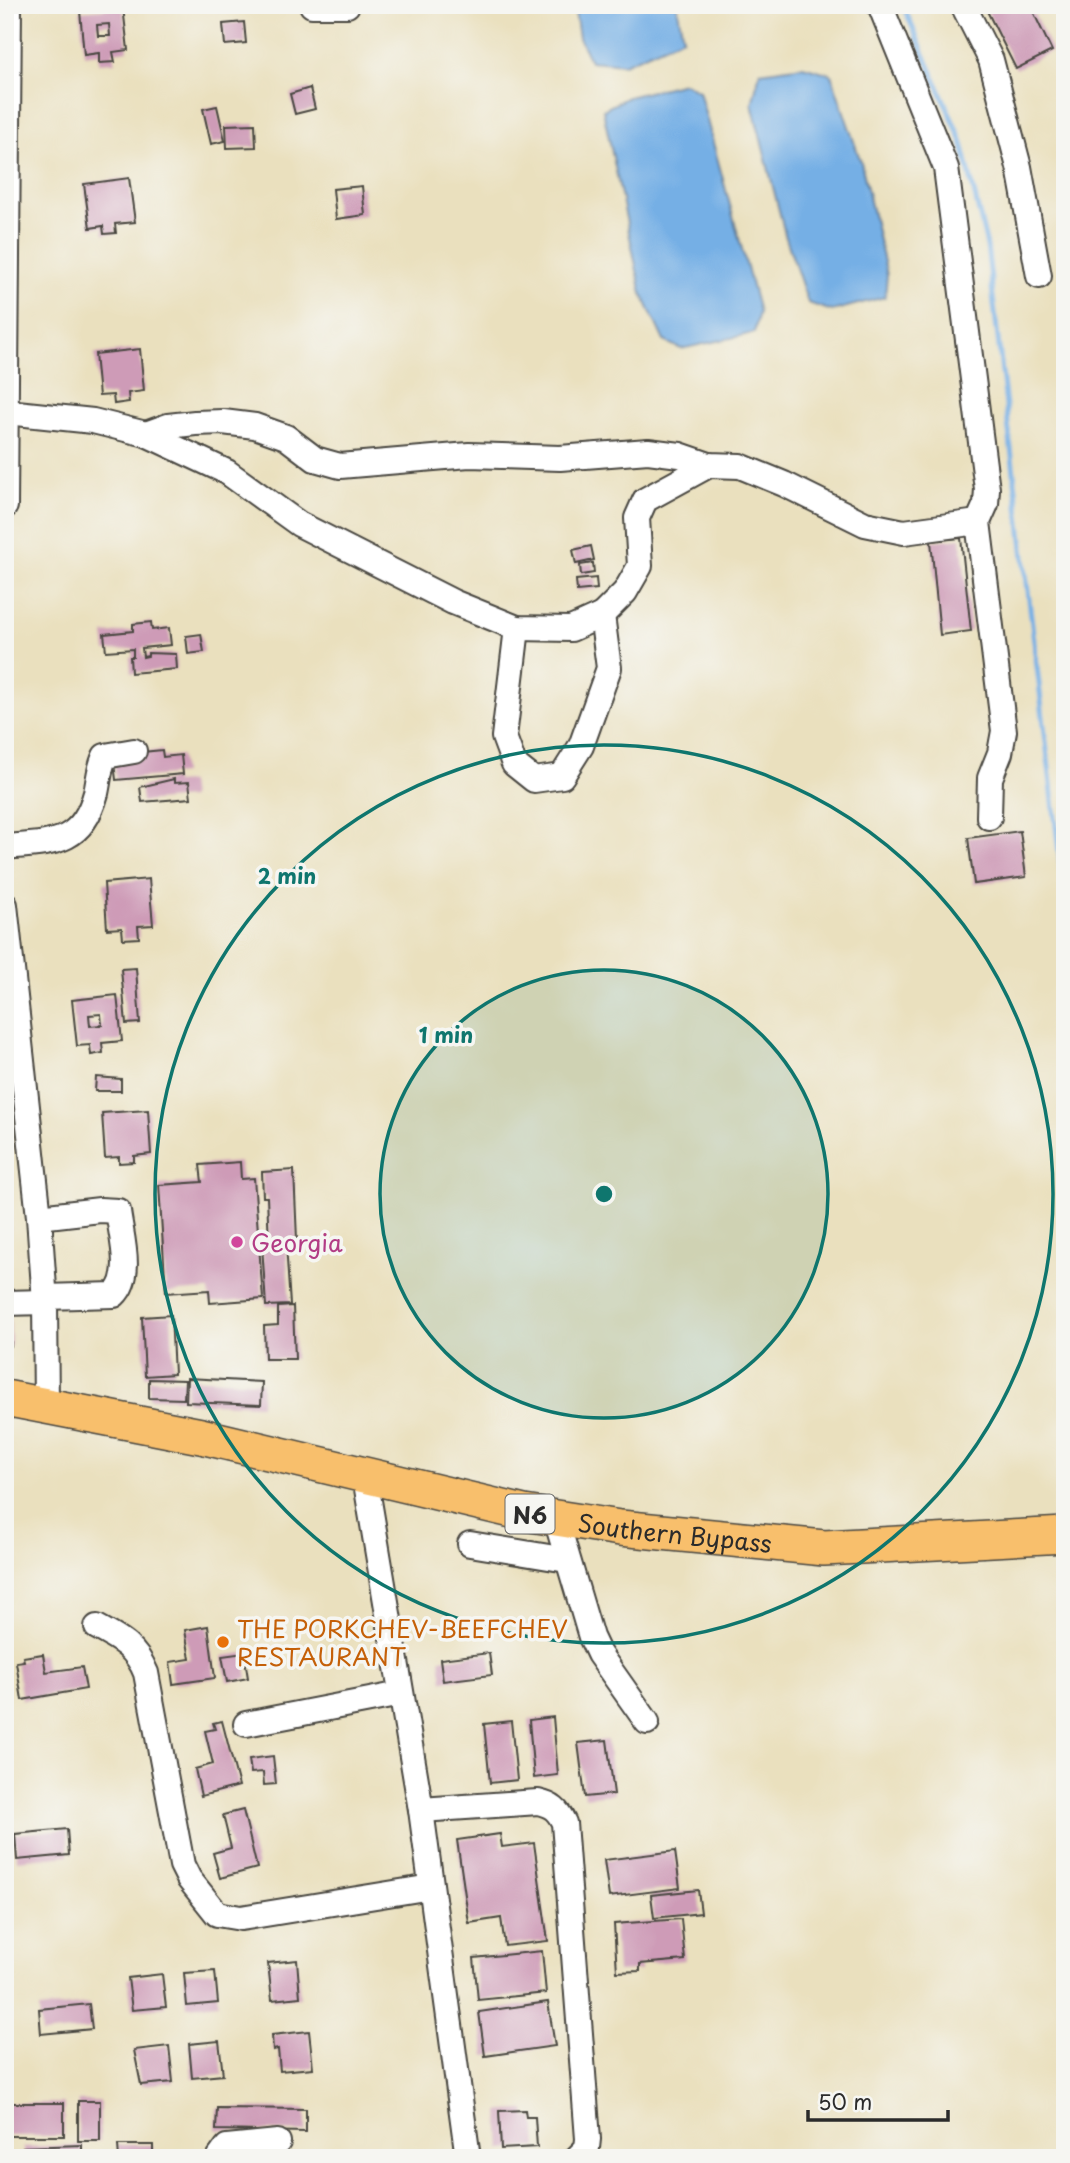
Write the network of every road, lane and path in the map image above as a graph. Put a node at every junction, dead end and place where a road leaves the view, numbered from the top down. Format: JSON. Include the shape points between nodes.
{"nodes":[{"id":1,"x":9,"y":5,"type":"edge"},
{"id":2,"x":312,"y":5,"type":"edge"},
{"id":3,"x":346,"y":5,"type":"edge"},
{"id":4,"x":880,"y":5,"type":"edge"},
{"id":5,"x":963,"y":5,"type":"edge"},
{"id":6,"x":1039,"y":276,"type":"dead end"},
{"id":7,"x":7,"y":412,"type":"junction"},
{"id":8,"x":146,"y":434,"type":"junction"},
{"id":9,"x":709,"y":465,"type":"junction"},
{"id":10,"x":5,"y":506,"type":"edge"},
{"id":11,"x":978,"y":522,"type":"junction"},
{"id":12,"x":602,"y":615,"type":"junction"},
{"id":13,"x":517,"y":628,"type":"junction"},
{"id":14,"x":134,"y":751,"type":"dead end"},
{"id":15,"x":989,"y":817,"type":"dead end"},
{"id":16,"x":5,"y":847,"type":"edge"},
{"id":17,"x":5,"y":905,"type":"edge"},
{"id":18,"x":9,"y":969,"type":"edge"},
{"id":19,"x":39,"y":1217,"type":"junction"},
{"id":20,"x":45,"y":1299,"type":"junction"},
{"id":21,"x":5,"y":1303,"type":"edge"},
{"id":22,"x":5,"y":1398,"type":"edge"},
{"id":23,"x":46,"y":1406,"type":"junction"},
{"id":24,"x":365,"y":1477,"type":"junction"},
{"id":25,"x":556,"y":1519,"type":"junction"},
{"id":26,"x":1065,"y":1535,"type":"edge"},
{"id":27,"x":470,"y":1544,"type":"dead end"},
{"id":28,"x":567,"y":1560,"type":"junction"},
{"id":29,"x":97,"y":1627,"type":"dead end"},
{"id":30,"x":401,"y":1694,"type":"junction"},
{"id":31,"x":647,"y":1722,"type":"dead end"},
{"id":32,"x":246,"y":1724,"type":"dead end"},
{"id":33,"x":421,"y":1810,"type":"junction"},
{"id":34,"x":431,"y":1887,"type":"junction"},
{"id":35,"x":278,"y":2142,"type":"dead end"},
{"id":36,"x":219,"y":2158,"type":"edge"},
{"id":37,"x":468,"y":2158,"type":"edge"},
{"id":38,"x":578,"y":2158,"type":"edge"}],
"edges":[{"from":1,"to":7,"type":"street"},
{"from":2,"to":3,"type":"street"},
{"from":4,"to":11,"type":"street","via":[[946,168],[987,489]]},
{"from":5,"to":6,"type":"street","via":[[990,60],[1019,167]]},
{"from":7,"to":8,"type":"street","via":[[93,421]]},
{"from":7,"to":10,"type":"street"},
{"from":8,"to":9,"type":"street","via":[[195,423],[255,426],[286,437],[315,459],[340,466],[469,455],[560,458],[648,451]]},
{"from":8,"to":13,"type":"street","via":[[227,472],[299,524],[453,602]]},
{"from":9,"to":11,"type":"street","via":[[740,466],[865,524],[904,532]]},
{"from":9,"to":12,"type":"street","via":[[645,500],[637,518],[640,566],[625,592]]},
{"from":11,"to":15,"type":"street","via":[[1004,731],[990,778]]},
{"from":12,"to":13,"type":"street","via":[[571,629]]},
{"from":12,"to":13,"type":"street","via":[[609,668],[581,746],[562,776],[534,780],[514,764],[504,737]]},
{"from":14,"to":16,"type":"street","via":[[105,756],[89,815],[79,830],[41,844]]},
{"from":17,"to":18,"type":"street"},
{"from":18,"to":19,"type":"street"},
{"from":19,"to":20,"type":"street"},
{"from":19,"to":20,"type":"street","via":[[118,1211],[125,1275],[114,1295]]},
{"from":20,"to":21,"type":"street"},
{"from":20,"to":23,"type":"street"},
{"from":22,"to":23,"type":"highway","name":"Southern Bypass","number":"N6"},
{"from":23,"to":24,"type":"highway","name":"Southern Bypass","number":"N6","via":[[201,1436]]},
{"from":24,"to":25,"type":"highway","name":"Southern Bypass","number":"N6"},
{"from":24,"to":30,"type":"street"},
{"from":25,"to":26,"type":"highway","name":"Southern Bypass","number":"N6","via":[[824,1548]]},
{"from":25,"to":28,"type":"street"},
{"from":27,"to":28,"type":"street"},
{"from":28,"to":31,"type":"street","via":[[599,1654]]},
{"from":29,"to":34,"type":"street","via":[[126,1642],[146,1673],[182,1865],[217,1914],[241,1918]]},
{"from":30,"to":32,"type":"street"},
{"from":30,"to":33,"type":"street"},
{"from":33,"to":34,"type":"street"},
{"from":33,"to":38,"type":"street","via":[[538,1802],[550,1805],[564,1823],[588,2138],[587,2148]]},
{"from":34,"to":37,"type":"street"},
{"from":35,"to":36,"type":"street","via":[[227,2147]]}]}
